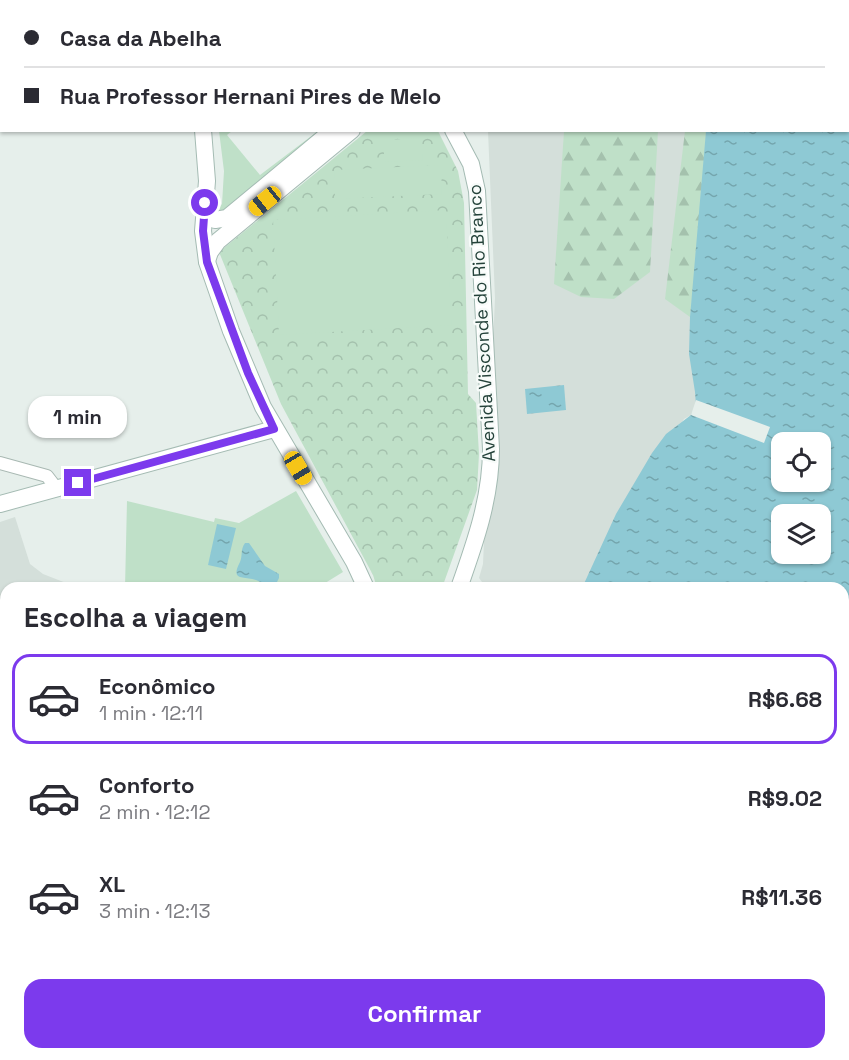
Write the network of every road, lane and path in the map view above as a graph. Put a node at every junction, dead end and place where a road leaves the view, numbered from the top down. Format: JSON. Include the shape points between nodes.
{"nodes":[{"id":1,"x":203,"y":132,"type":"edge"},
{"id":2,"x":331,"y":132,"type":"edge"},
{"id":3,"x":350,"y":132,"type":"edge"},
{"id":4,"x":454,"y":132,"type":"edge"},
{"id":5,"x":204,"y":213,"type":"junction"},
{"id":6,"x":207,"y":262,"type":"junction"},
{"id":7,"x":274,"y":429,"type":"junction"},
{"id":8,"x":0,"y":464,"type":"edge"},
{"id":9,"x":57,"y":489,"type":"junction"},
{"id":10,"x":0,"y":504,"type":"edge"},
{"id":11,"x":363,"y":582,"type":"edge"},
{"id":12,"x":461,"y":582,"type":"edge"}],
"edges":[{"from":1,"to":5,"type":"street","via":[[207,181]]},
{"from":2,"to":5,"type":"street","via":[[227,218],[215,220]]},
{"from":3,"to":6,"type":"street","via":[[218,241]]},
{"from":4,"to":12,"type":"street","name":"Avenida Visconde do Rio Branco","via":[[471,164],[477,191],[491,449],[485,506]]},
{"from":5,"to":6,"type":"street"},
{"from":6,"to":7,"type":"street","via":[[248,373]]},
{"from":7,"to":9,"type":"street"},
{"from":7,"to":11,"type":"street"},
{"from":8,"to":9,"type":"street","via":[[47,476]]},
{"from":9,"to":10,"type":"street"}]}
